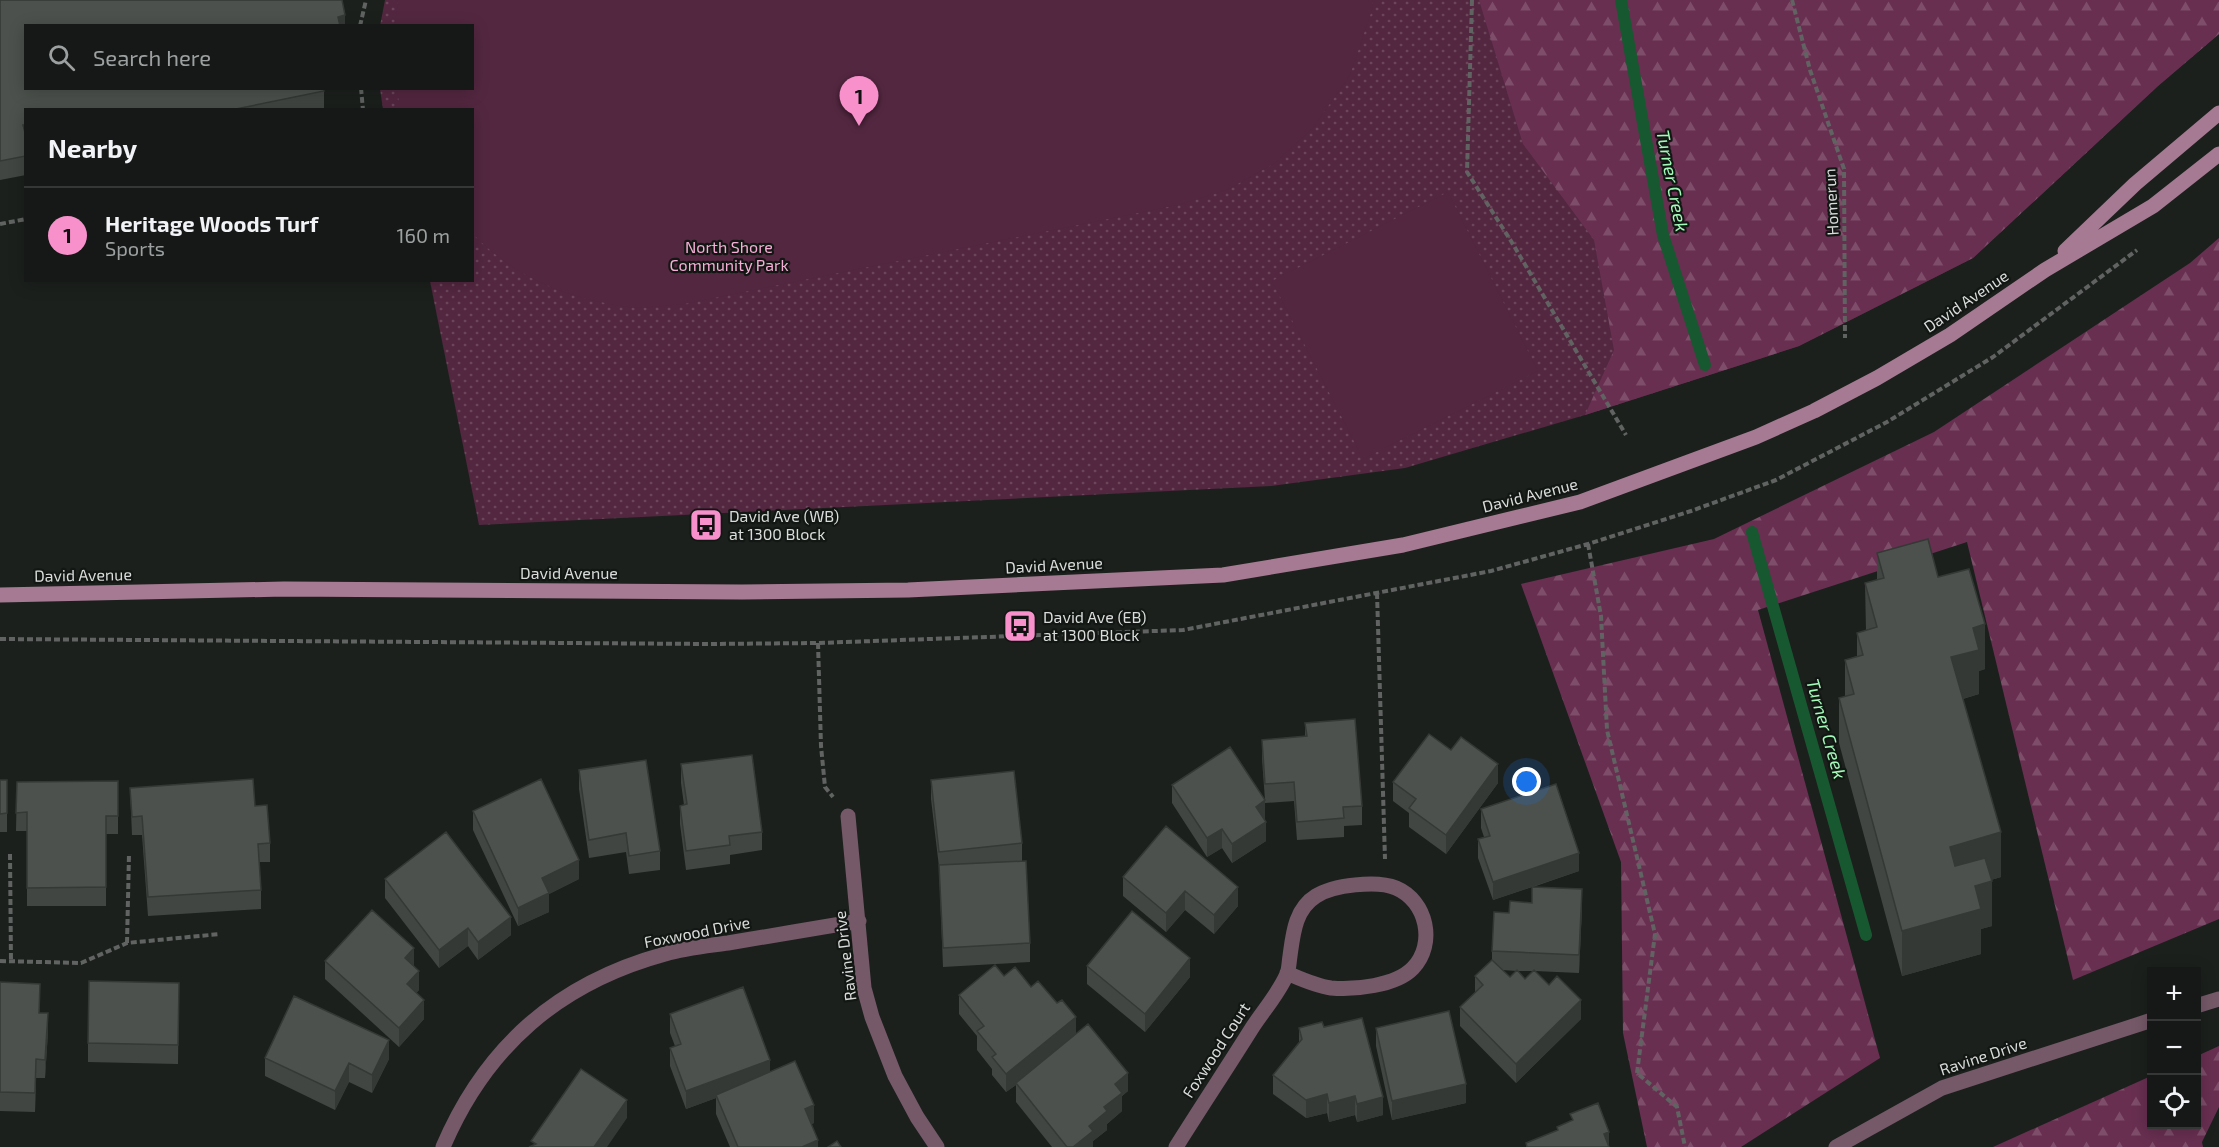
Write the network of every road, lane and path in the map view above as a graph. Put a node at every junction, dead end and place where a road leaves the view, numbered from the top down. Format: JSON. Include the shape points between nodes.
{"nodes":[{"id":1,"x":366,"y":0,"type":"edge"},
{"id":2,"x":1473,"y":0,"type":"edge"},
{"id":3,"x":1792,"y":0,"type":"edge"},
{"id":4,"x":360,"y":24,"type":"edge"},
{"id":5,"x":361,"y":90,"type":"edge"},
{"id":6,"x":363,"y":108,"type":"edge"},
{"id":7,"x":2219,"y":113,"type":"edge"},
{"id":8,"x":2219,"y":154,"type":"edge"},
{"id":9,"x":24,"y":219,"type":"edge"},
{"id":10,"x":0,"y":224,"type":"edge"},
{"id":11,"x":2045,"y":270,"type":"junction"},
{"id":12,"x":1845,"y":338,"type":"dead end"},
{"id":13,"x":1626,"y":435,"type":"dead end"},
{"id":14,"x":1377,"y":593,"type":"junction"},
{"id":15,"x":0,"y":595,"type":"edge"},
{"id":16,"x":0,"y":639,"type":"edge"},
{"id":17,"x":818,"y":643,"type":"junction"},
{"id":18,"x":848,"y":816,"type":"joint"},
{"id":19,"x":10,"y":854,"type":"dead end"},
{"id":20,"x":129,"y":854,"type":"dead end"},
{"id":21,"x":1386,"y":866,"type":"dead end"},
{"id":22,"x":859,"y":921,"type":"junction"},
{"id":23,"x":220,"y":934,"type":"dead end"},
{"id":24,"x":127,"y":943,"type":"junction"},
{"id":25,"x":0,"y":961,"type":"edge"},
{"id":26,"x":11,"y":961,"type":"junction"},
{"id":27,"x":1287,"y":974,"type":"junction"},
{"id":28,"x":2219,"y":999,"type":"edge"},
{"id":29,"x":2201,"y":1004,"type":"edge"},
{"id":30,"x":2148,"y":1021,"type":"edge"},
{"id":31,"x":443,"y":1147,"type":"edge"},
{"id":32,"x":937,"y":1147,"type":"edge"},
{"id":33,"x":1176,"y":1147,"type":"edge"},
{"id":34,"x":1684,"y":1147,"type":"edge"},
{"id":35,"x":1836,"y":1147,"type":"edge"}],
"edges":[{"from":1,"to":4,"type":"path"},
{"from":2,"to":13,"type":"path","via":[[1467,172]]},
{"from":3,"to":12,"type":"path","name":"Homerun","via":[[1810,70],[1844,169]]},
{"from":5,"to":6,"type":"path"},
{"from":7,"to":11,"type":"main road","name":"David Avenue","via":[[2135,184]]},
{"from":8,"to":11,"type":"main road","name":"David Avenue","via":[[2153,206]]},
{"from":9,"to":10,"type":"path"},
{"from":11,"to":15,"type":"main road","name":"David Avenue","via":[[1950,335],[1867,384],[1756,437],[1661,473],[1580,502],[1403,545],[1223,575],[908,590],[284,589]]},
{"from":14,"to":17,"type":"path","via":[[1183,630]]},
{"from":14,"to":21,"type":"path"},
{"from":14,"to":34,"type":"path","via":[[1491,571],[1588,544],[1601,616],[1607,730],[1655,934],[1637,1073],[1677,1107]]},
{"from":16,"to":17,"type":"path"},
{"from":17,"to":18,"type":"path","via":[[825,787]]},
{"from":18,"to":22,"type":"street","name":"Ravine Drive"},
{"from":19,"to":26,"type":"path"},
{"from":20,"to":24,"type":"path"},
{"from":22,"to":31,"type":"street","name":"Foxwood Drive","via":[[668,953],[605,975],[571,992],[512,1039],[457,1115]]},
{"from":22,"to":32,"type":"street","name":"Ravine Drive","via":[[864,988],[872,1017],[895,1076]]},
{"from":23,"to":24,"type":"path"},
{"from":24,"to":26,"type":"path","via":[[81,963]]},
{"from":25,"to":26,"type":"path"},
{"from":27,"to":27,"type":"street","name":"Foxwood Court","via":[[1329,988],[1364,988],[1394,980],[1412,969],[1423,954],[1427,937],[1424,917],[1413,900],[1397,888],[1378,884],[1334,888],[1316,896],[1303,908],[1294,927]]},
{"from":27,"to":33,"type":"street","name":"Foxwood Court"},
{"from":28,"to":29,"type":"street"},
{"from":30,"to":35,"type":"street","name":"Ravine Drive","via":[[1942,1088]]}]}
